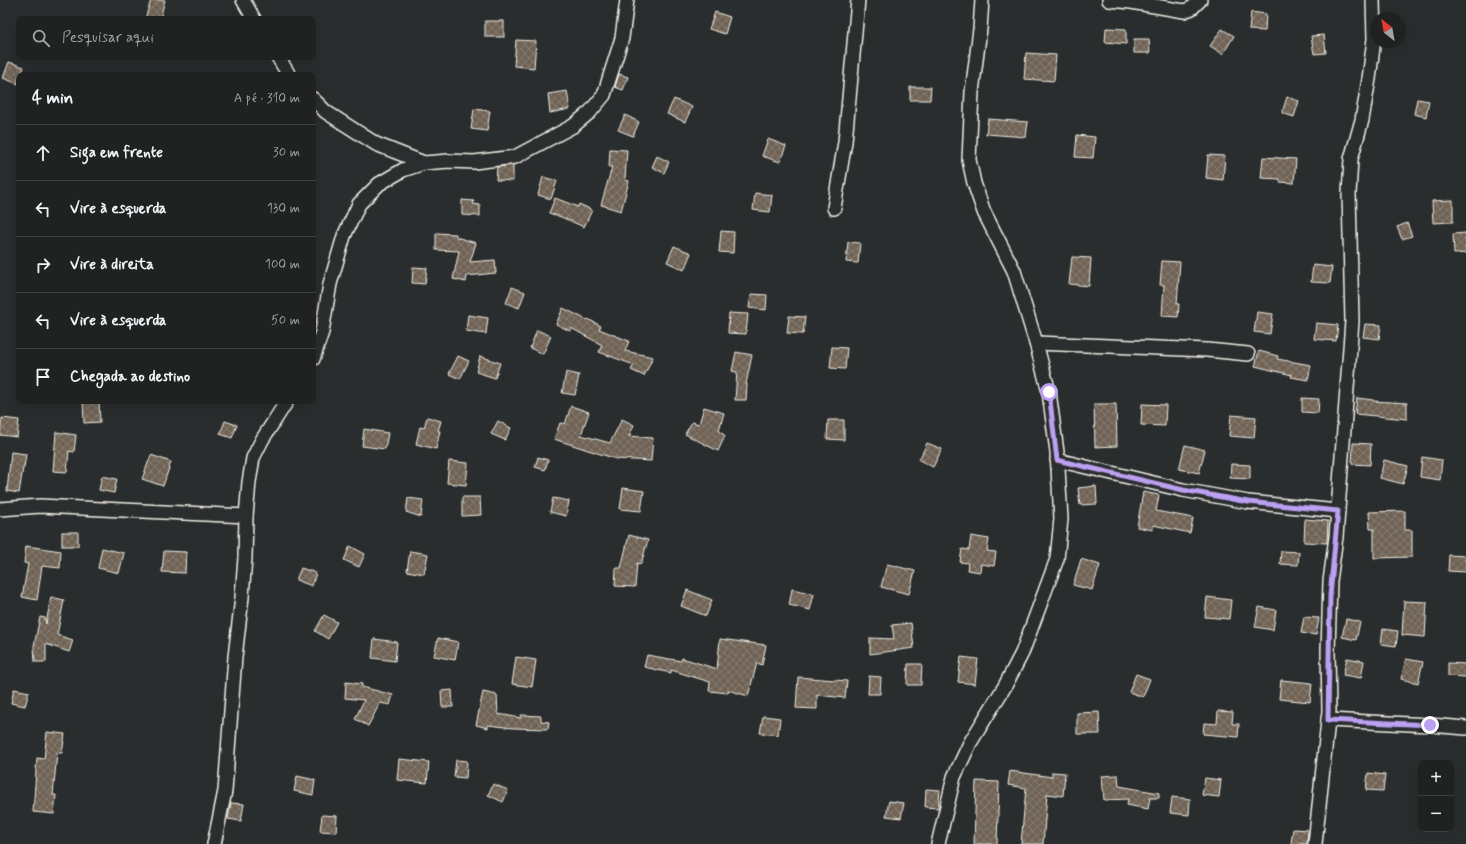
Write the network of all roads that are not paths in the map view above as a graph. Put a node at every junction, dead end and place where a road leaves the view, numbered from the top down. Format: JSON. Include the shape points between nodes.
{"nodes":[{"id":1,"x":243,"y":0,"type":"edge"},
{"id":2,"x":627,"y":0,"type":"edge"},
{"id":3,"x":858,"y":0,"type":"edge"},
{"id":4,"x":982,"y":0,"type":"edge"},
{"id":5,"x":1109,"y":0,"type":"edge"},
{"id":6,"x":1200,"y":0,"type":"edge"},
{"id":7,"x":1373,"y":0,"type":"edge"},
{"id":8,"x":252,"y":16,"type":"edge"},
{"id":9,"x":280,"y":60,"type":"edge"},
{"id":10,"x":287,"y":72,"type":"edge"},
{"id":11,"x":316,"y":102,"type":"edge"},
{"id":12,"x":424,"y":163,"type":"junction"},
{"id":13,"x":834,"y":208,"type":"dead end"},
{"id":14,"x":1036,"y":343,"type":"junction"},
{"id":15,"x":316,"y":350,"type":"edge"},
{"id":16,"x":1248,"y":354,"type":"dead end"},
{"id":17,"x":285,"y":404,"type":"edge"},
{"id":18,"x":1057,"y":460,"type":"junction"},
{"id":19,"x":0,"y":509,"type":"edge"},
{"id":20,"x":1338,"y":511,"type":"junction"},
{"id":21,"x":246,"y":516,"type":"junction"},
{"id":22,"x":1328,"y":720,"type":"junction"},
{"id":23,"x":1466,"y":728,"type":"edge"},
{"id":24,"x":214,"y":844,"type":"edge"},
{"id":25,"x":938,"y":844,"type":"edge"},
{"id":26,"x":1315,"y":844,"type":"edge"}],
"edges":[{"from":1,"to":8,"type":"street"},
{"from":2,"to":12,"type":"street","via":[[622,38],[604,95],[590,112],[573,126],[515,157],[474,162]]},
{"from":3,"to":13,"type":"street","via":[[845,142]]},
{"from":4,"to":14,"type":"street","via":[[972,92],[969,160],[984,212],[1014,271]]},
{"from":5,"to":6,"type":"street","via":[[1184,10],[1192,8]]},
{"from":7,"to":20,"type":"street","via":[[1374,39],[1369,79],[1362,120],[1351,159],[1349,194],[1352,321]]},
{"from":9,"to":10,"type":"street"},
{"from":11,"to":12,"type":"street","via":[[326,112],[376,144]]},
{"from":12,"to":15,"type":"street","via":[[403,170],[379,184],[359,204],[344,236],[330,284],[322,332]]},
{"from":14,"to":16,"type":"street"},
{"from":14,"to":18,"type":"street","via":[[1049,392]]},
{"from":17,"to":21,"type":"street","via":[[253,458]]},
{"from":18,"to":20,"type":"street","via":[[1183,490],[1248,502]]},
{"from":18,"to":25,"type":"street","via":[[1061,519],[1057,559],[1022,653],[970,743],[954,777]]},
{"from":19,"to":21,"type":"street","via":[[55,506]]},
{"from":20,"to":22,"type":"street","via":[[1330,596]]},
{"from":21,"to":24,"type":"street","via":[[243,582],[225,792]]},
{"from":22,"to":23,"type":"street"},
{"from":22,"to":26,"type":"street"}]}
